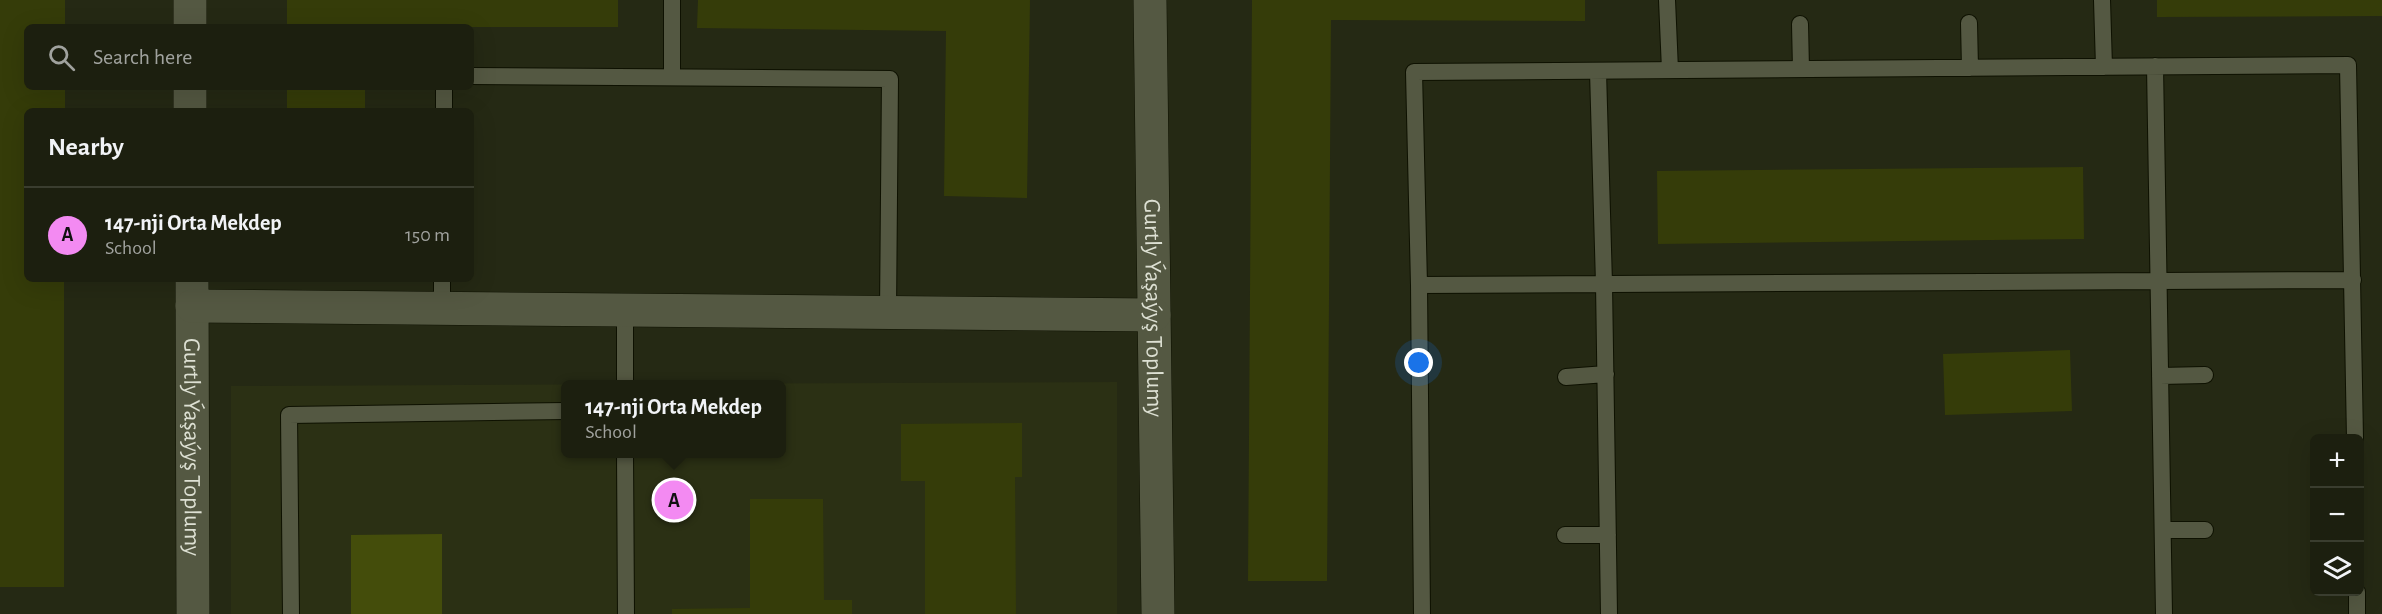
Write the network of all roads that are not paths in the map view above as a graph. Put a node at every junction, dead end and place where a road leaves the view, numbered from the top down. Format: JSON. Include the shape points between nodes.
{"nodes":[{"id":1,"x":190,"y":0,"type":"edge"},
{"id":2,"x":672,"y":0,"type":"edge"},
{"id":3,"x":1150,"y":0,"type":"edge"},
{"id":4,"x":1667,"y":0,"type":"edge"},
{"id":5,"x":2102,"y":0,"type":"edge"},
{"id":6,"x":1969,"y":23,"type":"dead end"},
{"id":7,"x":190,"y":24,"type":"edge"},
{"id":8,"x":1800,"y":24,"type":"dead end"},
{"id":9,"x":2155,"y":66,"type":"junction"},
{"id":10,"x":2104,"y":67,"type":"junction"},
{"id":11,"x":1970,"y":68,"type":"junction"},
{"id":12,"x":1801,"y":69,"type":"junction"},
{"id":13,"x":1670,"y":70,"type":"junction"},
{"id":14,"x":1598,"y":71,"type":"junction"},
{"id":15,"x":474,"y":76,"type":"edge"},
{"id":16,"x":672,"y":77,"type":"junction"},
{"id":17,"x":190,"y":90,"type":"edge"},
{"id":18,"x":444,"y":90,"type":"edge"},
{"id":19,"x":190,"y":108,"type":"edge"},
{"id":20,"x":444,"y":108,"type":"edge"},
{"id":21,"x":2353,"y":280,"type":"junction"},
{"id":22,"x":2158,"y":281,"type":"junction"},
{"id":23,"x":1604,"y":284,"type":"junction"},
{"id":24,"x":1419,"y":285,"type":"junction"},
{"id":25,"x":192,"y":293,"type":"edge"},
{"id":26,"x":442,"y":294,"type":"edge"},
{"id":27,"x":625,"y":311,"type":"junction"},
{"id":28,"x":888,"y":313,"type":"junction"},
{"id":29,"x":1154,"y":315,"type":"junction"},
{"id":30,"x":1606,"y":374,"type":"junction"},
{"id":31,"x":2205,"y":375,"type":"dead end"},
{"id":32,"x":2160,"y":376,"type":"junction"},
{"id":33,"x":1566,"y":377,"type":"dead end"},
{"id":34,"x":625,"y":380,"type":"edge"},
{"id":35,"x":561,"y":411,"type":"edge"},
{"id":36,"x":2355,"y":434,"type":"edge"},
{"id":37,"x":625,"y":458,"type":"edge"},
{"id":38,"x":2163,"y":530,"type":"junction"},
{"id":39,"x":2205,"y":530,"type":"dead end"},
{"id":40,"x":1565,"y":535,"type":"dead end"},
{"id":41,"x":1608,"y":535,"type":"junction"},
{"id":42,"x":2357,"y":596,"type":"edge"},
{"id":43,"x":193,"y":614,"type":"edge"},
{"id":44,"x":291,"y":614,"type":"edge"},
{"id":45,"x":626,"y":614,"type":"edge"},
{"id":46,"x":1158,"y":614,"type":"edge"},
{"id":47,"x":1422,"y":614,"type":"edge"},
{"id":48,"x":1609,"y":614,"type":"edge"},
{"id":49,"x":2164,"y":614,"type":"edge"},
{"id":50,"x":2357,"y":614,"type":"edge"}],
"edges":[{"from":1,"to":7,"type":"street"},
{"from":2,"to":16,"type":"lane"},
{"from":3,"to":29,"type":"street","name":"Gurtly Ýaşaýyş Toplumy"},
{"from":4,"to":13,"type":"lane"},
{"from":5,"to":10,"type":"lane"},
{"from":6,"to":11,"type":"lane"},
{"from":8,"to":12,"type":"lane"},
{"from":9,"to":10,"type":"lane"},
{"from":9,"to":21,"type":"lane","via":[[2349,65]]},
{"from":9,"to":22,"type":"lane"},
{"from":10,"to":11,"type":"lane"},
{"from":11,"to":12,"type":"lane"},
{"from":12,"to":13,"type":"lane"},
{"from":13,"to":14,"type":"lane"},
{"from":14,"to":23,"type":"lane"},
{"from":14,"to":24,"type":"lane","via":[[1414,72]]},
{"from":15,"to":16,"type":"lane"},
{"from":16,"to":28,"type":"lane","via":[[890,79]]},
{"from":17,"to":19,"type":"street"},
{"from":18,"to":20,"type":"lane"},
{"from":21,"to":22,"type":"lane"},
{"from":21,"to":36,"type":"lane"},
{"from":22,"to":23,"type":"lane"},
{"from":22,"to":32,"type":"lane"},
{"from":23,"to":24,"type":"lane"},
{"from":23,"to":30,"type":"lane"},
{"from":24,"to":47,"type":"lane"},
{"from":25,"to":26,"type":"street"},
{"from":25,"to":43,"type":"street","name":"Gurtly Ýaşaýyş Toplumy"},
{"from":26,"to":27,"type":"street"},
{"from":27,"to":28,"type":"street"},
{"from":27,"to":34,"type":"lane"},
{"from":28,"to":29,"type":"street"},
{"from":29,"to":46,"type":"street","name":"Gurtly Ýaşaýyş Toplumy"},
{"from":30,"to":33,"type":"lane"},
{"from":30,"to":41,"type":"lane"},
{"from":31,"to":32,"type":"lane"},
{"from":32,"to":38,"type":"lane"},
{"from":35,"to":44,"type":"lane","via":[[289,415]]},
{"from":37,"to":45,"type":"lane"},
{"from":38,"to":39,"type":"lane"},
{"from":38,"to":49,"type":"lane"},
{"from":40,"to":41,"type":"lane"},
{"from":41,"to":48,"type":"lane"},
{"from":42,"to":50,"type":"lane"}]}
